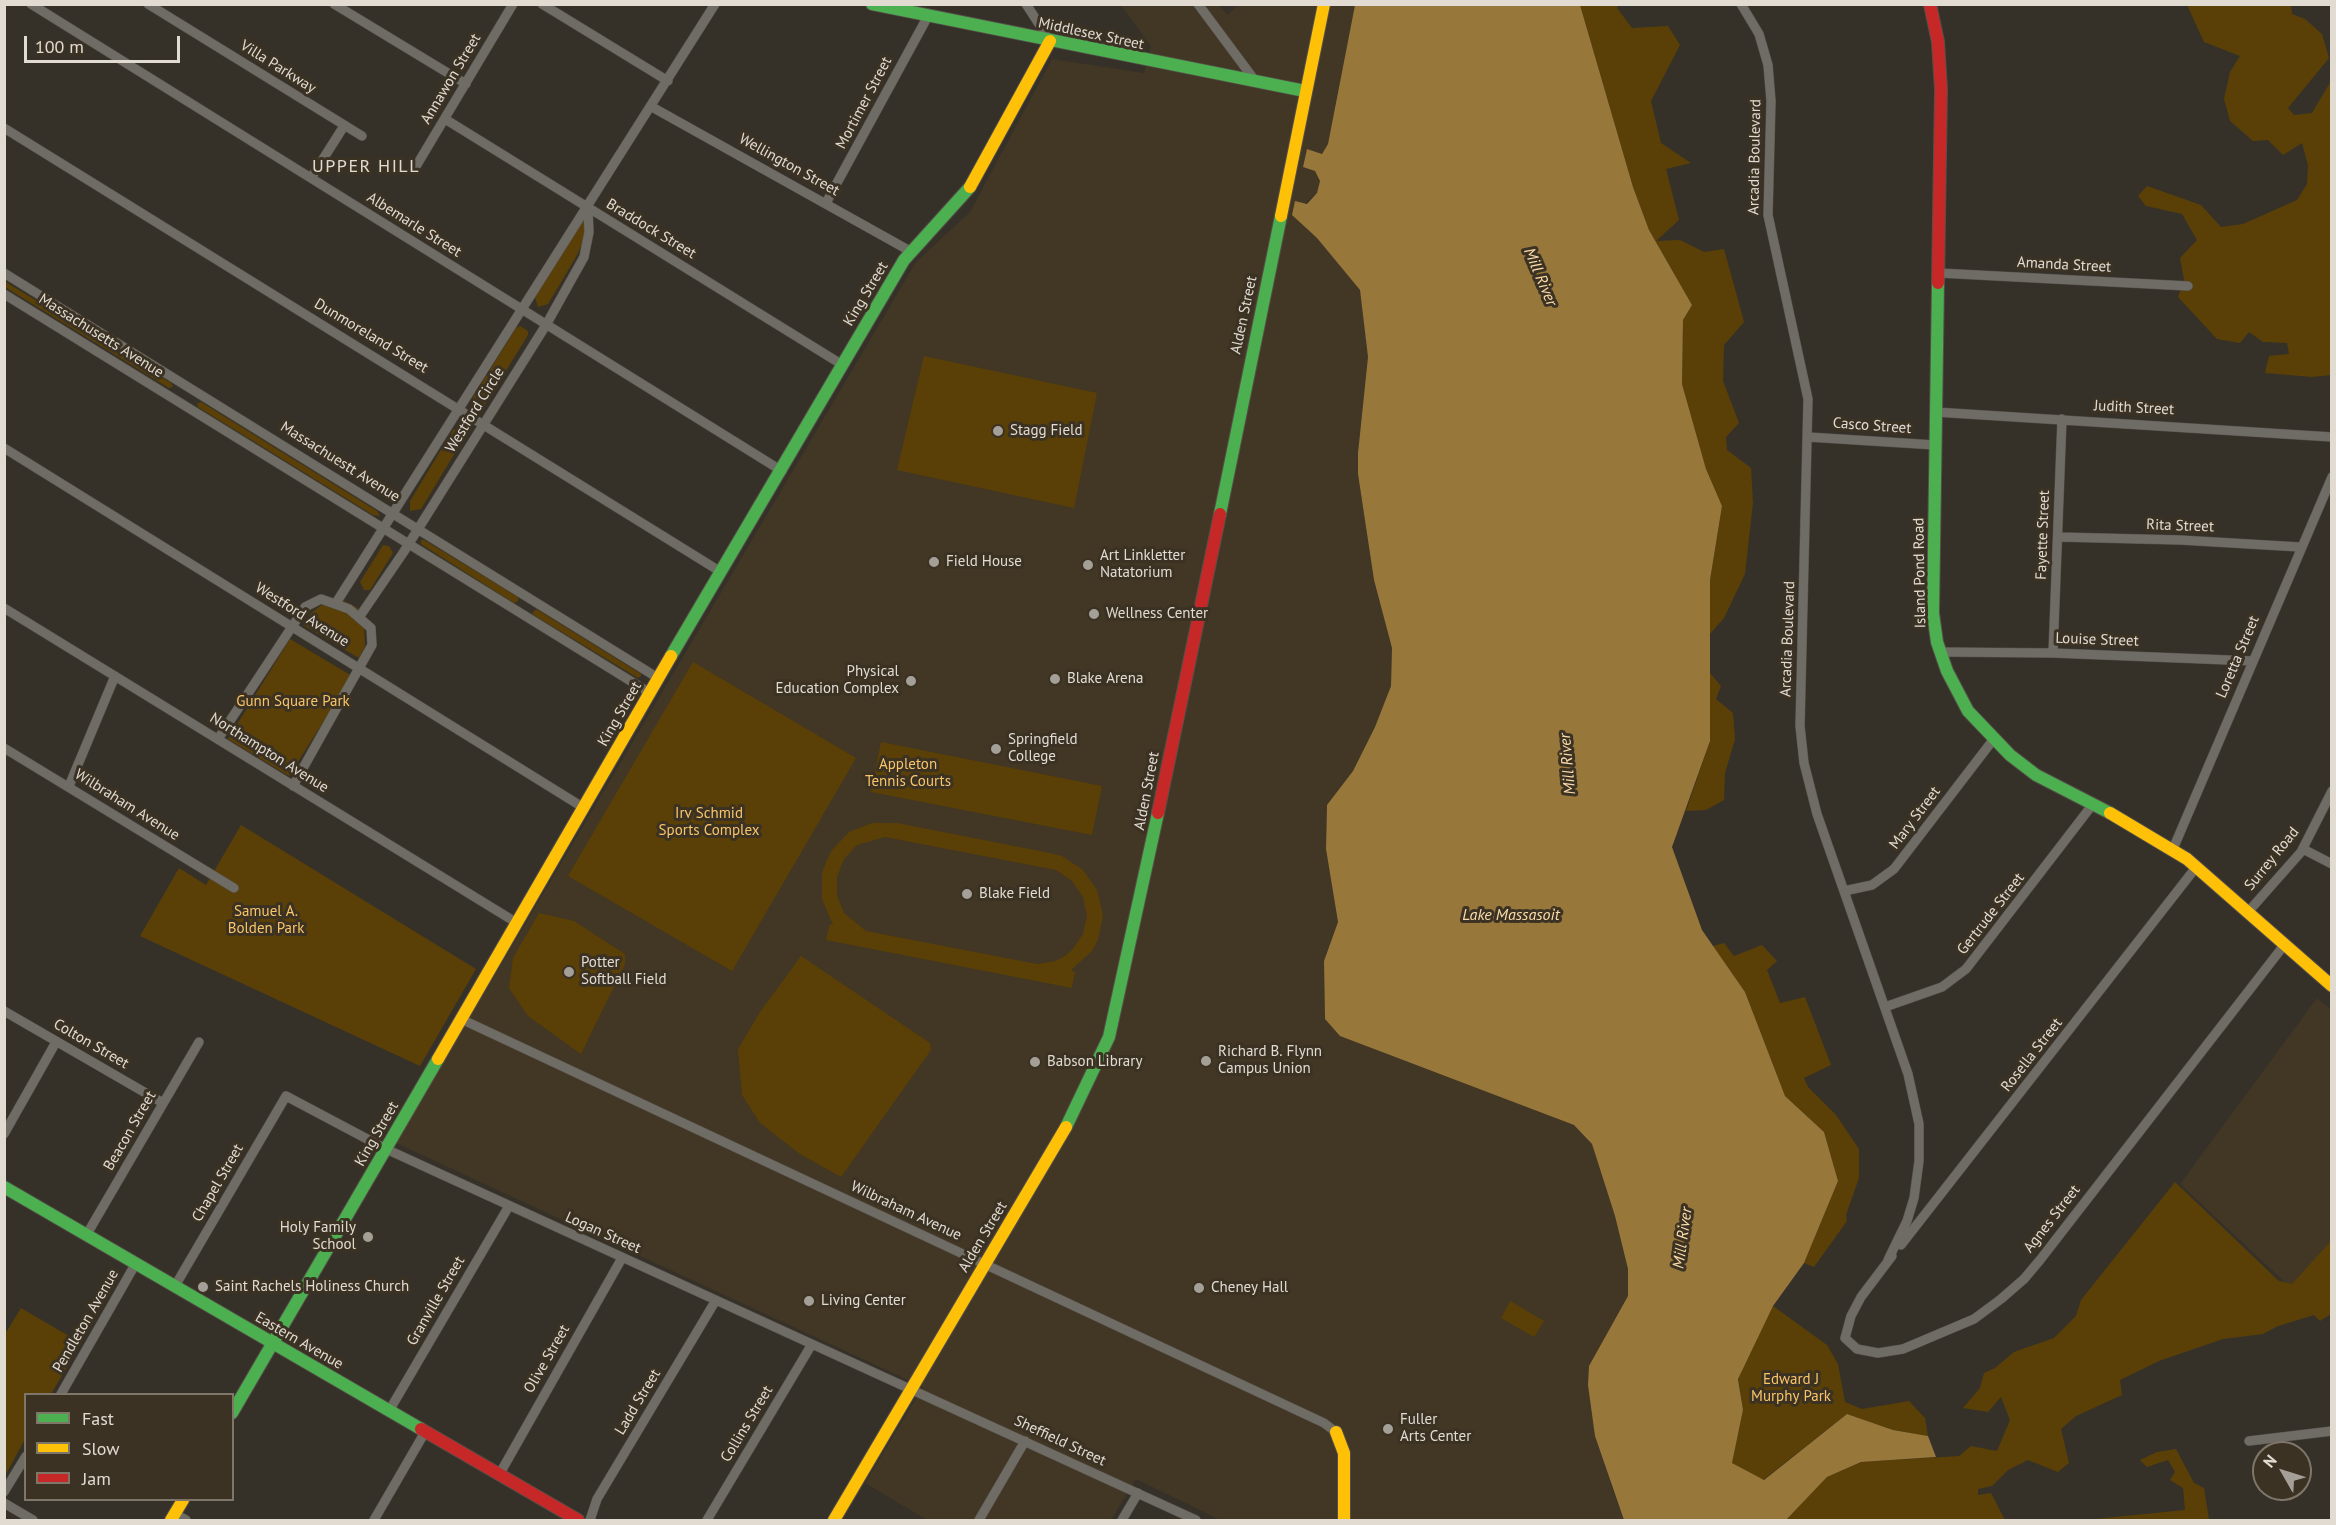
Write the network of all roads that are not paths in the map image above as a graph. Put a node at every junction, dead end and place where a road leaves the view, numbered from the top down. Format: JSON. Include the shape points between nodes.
{"nodes":[{"id":1,"x":31,"y":4,"type":"edge"},
{"id":2,"x":148,"y":4,"type":"edge"},
{"id":3,"x":334,"y":4,"type":"edge"},
{"id":4,"x":513,"y":4,"type":"edge"},
{"id":5,"x":542,"y":4,"type":"edge"},
{"id":6,"x":715,"y":4,"type":"edge"},
{"id":7,"x":872,"y":4,"type":"edge"},
{"id":8,"x":1026,"y":4,"type":"edge"},
{"id":9,"x":1198,"y":4,"type":"edge"},
{"id":10,"x":1324,"y":4,"type":"edge"},
{"id":11,"x":1741,"y":4,"type":"edge"},
{"id":12,"x":1930,"y":4,"type":"edge"},
{"id":13,"x":928,"y":16,"type":"junction"},
{"id":14,"x":1050,"y":41,"type":"junction"},
{"id":15,"x":668,"y":81,"type":"junction"},
{"id":16,"x":1256,"y":82,"type":"junction"},
{"id":17,"x":466,"y":84,"type":"junction"},
{"id":18,"x":1305,"y":91,"type":"junction"},
{"id":19,"x":652,"y":106,"type":"junction"},
{"id":20,"x":445,"y":119,"type":"junction"},
{"id":21,"x":345,"y":126,"type":"junction"},
{"id":22,"x":4,"y":128,"type":"edge"},
{"id":23,"x":362,"y":136,"type":"dead end"},
{"id":24,"x":415,"y":168,"type":"dead end"},
{"id":25,"x":311,"y":178,"type":"junction"},
{"id":26,"x":826,"y":203,"type":"junction"},
{"id":27,"x":588,"y":209,"type":"junction"},
{"id":28,"x":910,"y":251,"type":"junction"},
{"id":29,"x":4,"y":273,"type":"edge"},
{"id":30,"x":1939,"y":273,"type":"junction"},
{"id":31,"x":2188,"y":286,"type":"dead end"},
{"id":32,"x":4,"y":294,"type":"edge"},
{"id":33,"x":524,"y":310,"type":"junction"},
{"id":34,"x":546,"y":325,"type":"junction"},
{"id":35,"x":841,"y":364,"type":"junction"},
{"id":36,"x":190,"y":388,"type":"junction"},
{"id":37,"x":181,"y":403,"type":"junction"},
{"id":38,"x":461,"y":410,"type":"junction"},
{"id":39,"x":1935,"y":412,"type":"junction"},
{"id":40,"x":2062,"y":419,"type":"junction"},
{"id":41,"x":484,"y":423,"type":"junction"},
{"id":42,"x":1808,"y":437,"type":"junction"},
{"id":43,"x":2331,"y":437,"type":"edge"},
{"id":44,"x":1935,"y":445,"type":"junction"},
{"id":45,"x":4,"y":448,"type":"edge"},
{"id":46,"x":782,"y":471,"type":"junction"},
{"id":47,"x":2331,"y":477,"type":"edge"},
{"id":48,"x":394,"y":514,"type":"junction"},
{"id":49,"x":419,"y":528,"type":"junction"},
{"id":50,"x":385,"y":529,"type":"junction"},
{"id":51,"x":2059,"y":537,"type":"junction"},
{"id":52,"x":409,"y":544,"type":"junction"},
{"id":53,"x":2300,"y":547,"type":"junction"},
{"id":54,"x":721,"y":572,"type":"junction"},
{"id":55,"x":530,"y":598,"type":"junction"},
{"id":56,"x":336,"y":603,"type":"junction"},
{"id":57,"x":4,"y":608,"type":"edge"},
{"id":58,"x":520,"y":613,"type":"junction"},
{"id":59,"x":360,"y":616,"type":"junction"},
{"id":60,"x":290,"y":625,"type":"junction"},
{"id":61,"x":1940,"y":652,"type":"junction"},
{"id":62,"x":2053,"y":653,"type":"junction"},
{"id":63,"x":2253,"y":661,"type":"junction"},
{"id":64,"x":361,"y":669,"type":"junction"},
{"id":65,"x":116,"y":676,"type":"junction"},
{"id":66,"x":658,"y":678,"type":"junction"},
{"id":67,"x":650,"y":693,"type":"junction"},
{"id":68,"x":218,"y":739,"type":"junction"},
{"id":69,"x":1993,"y":740,"type":"junction"},
{"id":70,"x":4,"y":748,"type":"edge"},
{"id":71,"x":69,"y":786,"type":"junction"},
{"id":72,"x":293,"y":786,"type":"junction"},
{"id":73,"x":2331,"y":791,"type":"edge"},
{"id":74,"x":2093,"y":804,"type":"junction"},
{"id":75,"x":584,"y":808,"type":"junction"},
{"id":76,"x":2173,"y":849,"type":"junction"},
{"id":77,"x":2303,"y":849,"type":"junction"},
{"id":78,"x":2331,"y":864,"type":"edge"},
{"id":79,"x":2197,"y":866,"type":"junction"},
{"id":80,"x":234,"y":888,"type":"dead end"},
{"id":81,"x":1844,"y":891,"type":"junction"},
{"id":82,"x":2248,"y":912,"type":"junction"},
{"id":83,"x":517,"y":923,"type":"junction"},
{"id":84,"x":2285,"y":944,"type":"junction"},
{"id":85,"x":2331,"y":986,"type":"edge"},
{"id":86,"x":1885,"y":1007,"type":"junction"},
{"id":87,"x":4,"y":1011,"type":"edge"},
{"id":88,"x":461,"y":1019,"type":"junction"},
{"id":89,"x":56,"y":1042,"type":"junction"},
{"id":90,"x":199,"y":1042,"type":"dead end"},
{"id":91,"x":286,"y":1096,"type":"joint"},
{"id":92,"x":163,"y":1103,"type":"junction"},
{"id":93,"x":4,"y":1134,"type":"edge"},
{"id":94,"x":386,"y":1149,"type":"junction"},
{"id":95,"x":4,"y":1187,"type":"edge"},
{"id":96,"x":509,"y":1206,"type":"junction"},
{"id":97,"x":87,"y":1234,"type":"junction"},
{"id":98,"x":622,"y":1258,"type":"junction"},
{"id":99,"x":1888,"y":1260,"type":"junction"},
{"id":100,"x":136,"y":1263,"type":"junction"},
{"id":101,"x":985,"y":1263,"type":"junction"},
{"id":102,"x":176,"y":1286,"type":"junction"},
{"id":103,"x":716,"y":1300,"type":"junction"},
{"id":104,"x":273,"y":1343,"type":"junction"},
{"id":105,"x":812,"y":1344,"type":"junction"},
{"id":106,"x":911,"y":1389,"type":"junction"},
{"id":107,"x":62,"y":1393,"type":"edge"},
{"id":108,"x":234,"y":1410,"type":"edge"},
{"id":109,"x":389,"y":1411,"type":"junction"},
{"id":110,"x":2331,"y":1431,"type":"edge"},
{"id":111,"x":425,"y":1432,"type":"junction"},
{"id":112,"x":1336,"y":1432,"type":"joint"},
{"id":113,"x":1025,"y":1441,"type":"junction"},
{"id":114,"x":2249,"y":1441,"type":"dead end"},
{"id":115,"x":24,"y":1459,"type":"edge"},
{"id":116,"x":498,"y":1475,"type":"junction"},
{"id":117,"x":4,"y":1492,"type":"edge"},
{"id":118,"x":1138,"y":1493,"type":"junction"},
{"id":119,"x":183,"y":1501,"type":"edge"},
{"id":120,"x":4,"y":1503,"type":"edge"},
{"id":121,"x":177,"y":1518,"type":"edge"},
{"id":122,"x":33,"y":1521,"type":"edge"},
{"id":123,"x":374,"y":1521,"type":"edge"},
{"id":124,"x":578,"y":1521,"type":"edge"},
{"id":125,"x":590,"y":1521,"type":"edge"},
{"id":126,"x":707,"y":1521,"type":"edge"},
{"id":127,"x":834,"y":1521,"type":"edge"},
{"id":128,"x":979,"y":1521,"type":"edge"},
{"id":129,"x":1122,"y":1521,"type":"edge"},
{"id":130,"x":1196,"y":1521,"type":"edge"},
{"id":131,"x":1344,"y":1521,"type":"edge"}],
"edges":[{"from":1,"to":25,"type":"street","name":"Albemarle Street"},
{"from":2,"to":21,"type":"street","name":"Villa Parkway"},
{"from":3,"to":17,"type":"street"},
{"from":4,"to":17,"type":"street","name":"Annawon Street"},
{"from":5,"to":15,"type":"street"},
{"from":6,"to":15,"type":"street","name":"Westford Circle"},
{"from":7,"to":13,"type":"street","name":"Middlesex Street"},
{"from":8,"to":14,"type":"street"},
{"from":9,"to":16,"type":"street"},
{"from":10,"to":18,"type":"street","name":"Alden Street"},
{"from":11,"to":42,"type":"street","name":"Arcadia Boulevard","via":[[1759,34],[1770,73],[1768,215],[1805,378]]},
{"from":12,"to":30,"type":"street","name":"Island Pond Road","via":[[1941,74]]},
{"from":13,"to":14,"type":"street","name":"Middlesex Street"},
{"from":13,"to":26,"type":"street","name":"Mortimer Street"},
{"from":14,"to":16,"type":"street","name":"Middlesex Street"},
{"from":14,"to":28,"type":"street","name":"King Street","via":[[969,191]]},
{"from":15,"to":19,"type":"street","name":"Westford Circle"},
{"from":16,"to":18,"type":"street","name":"Middlesex Street"},
{"from":17,"to":20,"type":"street","name":"Annawon Street"},
{"from":18,"to":101,"type":"street","name":"Alden Street","via":[[1117,1010],[1105,1051],[1085,1094]]},
{"from":19,"to":26,"type":"street","name":"Wellington Street"},
{"from":19,"to":27,"type":"street","name":"Westford Circle"},
{"from":20,"to":24,"type":"street","name":"Annawon Street"},
{"from":20,"to":27,"type":"street","name":"Braddock Street"},
{"from":21,"to":23,"type":"street","name":"Villa Parkway"},
{"from":21,"to":25,"type":"street"},
{"from":22,"to":38,"type":"street","name":"Dunmoreland Street"},
{"from":25,"to":33,"type":"street","name":"Albemarle Street"},
{"from":26,"to":28,"type":"street","name":"Wellington Street"},
{"from":27,"to":33,"type":"street","name":"Westford Circle"},
{"from":27,"to":34,"type":"street","name":"Westford Circle","via":[[584,257]]},
{"from":27,"to":35,"type":"street","name":"Braddock Street"},
{"from":28,"to":35,"type":"street","name":"King Street"},
{"from":29,"to":36,"type":"street","name":"Massachuestt Avenue"},
{"from":30,"to":31,"type":"street","name":"Amanda Street"},
{"from":30,"to":39,"type":"street","name":"Island Pond Road"},
{"from":32,"to":37,"type":"street","name":"Massachusetts Avenue"},
{"from":33,"to":34,"type":"street","name":"Albemarle Street"},
{"from":33,"to":38,"type":"street","name":"Westford Circle"},
{"from":34,"to":41,"type":"street","name":"Westford Circle"},
{"from":34,"to":46,"type":"street","name":"Albemarle Street"},
{"from":35,"to":46,"type":"street","name":"King Street"},
{"from":36,"to":37,"type":"street"},
{"from":36,"to":48,"type":"street","name":"Massachuestt Avenue"},
{"from":37,"to":50,"type":"street","name":"Massachusetts Avenue"},
{"from":38,"to":41,"type":"street","name":"Dunmoreland Street"},
{"from":38,"to":48,"type":"street","name":"Westford Circle"},
{"from":39,"to":40,"type":"street","name":"Judith Street"},
{"from":39,"to":44,"type":"street","name":"Island Pond Road"},
{"from":40,"to":43,"type":"street","name":"Judith Street"},
{"from":40,"to":51,"type":"street","name":"Fayette Street"},
{"from":41,"to":49,"type":"street","name":"Westford Circle"},
{"from":41,"to":54,"type":"street","name":"Dunmoreland Street"},
{"from":42,"to":44,"type":"street","name":"Casco Street"},
{"from":42,"to":81,"type":"street","name":"Arcadia Boulevard","via":[[1801,746],[1817,814]]},
{"from":44,"to":61,"type":"street","name":"Island Pond Road","via":[[1933,613]]},
{"from":45,"to":60,"type":"street","name":"Westford Avenue"},
{"from":46,"to":54,"type":"street","name":"King Street"},
{"from":47,"to":53,"type":"street","name":"Loretta Street"},
{"from":48,"to":49,"type":"street","name":"Massachuestt Avenue"},
{"from":48,"to":50,"type":"street","name":"Westford Circle"},
{"from":49,"to":52,"type":"street","name":"Westford Circle"},
{"from":49,"to":55,"type":"street","name":"Massachuestt Avenue"},
{"from":50,"to":52,"type":"street","name":"Massachusetts Avenue"},
{"from":50,"to":56,"type":"street","name":"Westford Circle"},
{"from":51,"to":53,"type":"street","name":"Rita Street"},
{"from":51,"to":62,"type":"street","name":"Fayette Street"},
{"from":52,"to":58,"type":"street","name":"Massachusetts Avenue"},
{"from":52,"to":59,"type":"street","name":"Westford Circle"},
{"from":53,"to":63,"type":"street","name":"Loretta Street"},
{"from":54,"to":66,"type":"street","name":"King Street"},
{"from":55,"to":58,"type":"street"},
{"from":55,"to":66,"type":"street","name":"Massachuestt Avenue"},
{"from":56,"to":59,"type":"street"},
{"from":56,"to":60,"type":"street","via":[[312,601]]},
{"from":57,"to":65,"type":"street","name":"Northampton Avenue"},
{"from":58,"to":67,"type":"street","name":"Massachusetts Avenue"},
{"from":59,"to":64,"type":"street","via":[[373,636]]},
{"from":60,"to":64,"type":"street","name":"Westford Avenue"},
{"from":60,"to":68,"type":"street"},
{"from":61,"to":62,"type":"street","name":"Louise Street"},
{"from":61,"to":69,"type":"street","name":"Island Pond Road","via":[[1960,698]]},
{"from":62,"to":63,"type":"street","name":"Louise Street"},
{"from":63,"to":76,"type":"street","name":"Loretta Street"},
{"from":64,"to":72,"type":"street"},
{"from":64,"to":75,"type":"street","name":"Westford Avenue"},
{"from":65,"to":68,"type":"street","name":"Northampton Avenue"},
{"from":65,"to":71,"type":"street"},
{"from":66,"to":67,"type":"street","name":"King Street"},
{"from":67,"to":75,"type":"street","name":"King Street"},
{"from":68,"to":72,"type":"street","name":"Northampton Avenue"},
{"from":69,"to":74,"type":"street","name":"Island Pond Road","via":[[2036,775]]},
{"from":69,"to":81,"type":"street","name":"Mary Street","via":[[1894,868],[1872,885]]},
{"from":70,"to":71,"type":"street","name":"Wilbraham Avenue"},
{"from":71,"to":80,"type":"street","name":"Wilbraham Avenue"},
{"from":72,"to":83,"type":"street","name":"Northampton Avenue"},
{"from":73,"to":77,"type":"street","name":"Surrey Road"},
{"from":74,"to":76,"type":"street","name":"Island Pond Road"},
{"from":74,"to":86,"type":"street","name":"Gertrude Street","via":[[1961,975],[1942,987]]},
{"from":75,"to":83,"type":"street","name":"King Street"},
{"from":76,"to":79,"type":"street","name":"Island Pond Road"},
{"from":77,"to":78,"type":"street"},
{"from":77,"to":82,"type":"street","name":"Surrey Road"},
{"from":79,"to":82,"type":"street","name":"Island Pond Road"},
{"from":79,"to":99,"type":"street","name":"Rosella Street"},
{"from":81,"to":86,"type":"street","name":"Arcadia Boulevard"},
{"from":82,"to":84,"type":"street","name":"Island Pond Road"},
{"from":83,"to":88,"type":"street","name":"King Street"},
{"from":84,"to":85,"type":"street","name":"Island Pond Road"},
{"from":84,"to":99,"type":"street","name":"Agnes Street","via":[[2040,1260],[2001,1299],[1974,1319],[1903,1349],[1863,1352],[1847,1342],[1846,1330],[1861,1297]]},
{"from":86,"to":99,"type":"street","name":"Arcadia Boulevard","via":[[1908,1074],[1920,1148],[1911,1209]]},
{"from":87,"to":89,"type":"street","name":"Colton Street"},
{"from":88,"to":94,"type":"street","name":"King Street"},
{"from":88,"to":101,"type":"street","name":"Wilbraham Avenue"},
{"from":89,"to":92,"type":"street","name":"Colton Street"},
{"from":89,"to":93,"type":"street"},
{"from":90,"to":92,"type":"street","name":"Beacon Street"},
{"from":91,"to":94,"type":"street","name":"Logan Street"},
{"from":91,"to":102,"type":"street","name":"Chapel Street"},
{"from":92,"to":97,"type":"street","name":"Beacon Street"},
{"from":94,"to":96,"type":"street","name":"Logan Street"},
{"from":94,"to":104,"type":"street","name":"King Street"},
{"from":95,"to":97,"type":"street","name":"Eastern Avenue"},
{"from":96,"to":98,"type":"street","name":"Logan Street"},
{"from":96,"to":109,"type":"street","name":"Granville Street"},
{"from":97,"to":100,"type":"street","name":"Eastern Avenue"},
{"from":98,"to":103,"type":"street","name":"Logan Street"},
{"from":98,"to":116,"type":"street","name":"Olive Street"},
{"from":100,"to":102,"type":"street","name":"Eastern Avenue"},
{"from":100,"to":107,"type":"street","name":"Pendleton Avenue"},
{"from":101,"to":106,"type":"street","name":"Alden Street"},
{"from":101,"to":112,"type":"street","name":"Wilbraham Avenue"},
{"from":102,"to":104,"type":"street","name":"Eastern Avenue"},
{"from":103,"to":105,"type":"street","name":"Logan Street"},
{"from":103,"to":125,"type":"street","name":"Ladd Street","via":[[597,1499]]},
{"from":104,"to":108,"type":"street","name":"King Street"},
{"from":104,"to":109,"type":"street","name":"Eastern Avenue"},
{"from":105,"to":106,"type":"street","name":"Logan Street"},
{"from":105,"to":126,"type":"street","name":"Collins Street"},
{"from":106,"to":113,"type":"street","name":"Sheffield Street"},
{"from":106,"to":127,"type":"street","name":"Alden Street"},
{"from":109,"to":111,"type":"street","name":"Eastern Avenue"},
{"from":110,"to":114,"type":"street"},
{"from":111,"to":116,"type":"street","name":"Eastern Avenue"},
{"from":111,"to":123,"type":"street"},
{"from":112,"to":131,"type":"street","via":[[1344,1453]]},
{"from":113,"to":118,"type":"street","name":"Sheffield Street"},
{"from":113,"to":128,"type":"street"},
{"from":115,"to":117,"type":"street"},
{"from":116,"to":124,"type":"street","name":"Eastern Avenue"},
{"from":118,"to":129,"type":"street"},
{"from":118,"to":130,"type":"street","name":"Sheffield Street"},
{"from":119,"to":121,"type":"street"},
{"from":120,"to":122,"type":"street"}]}
